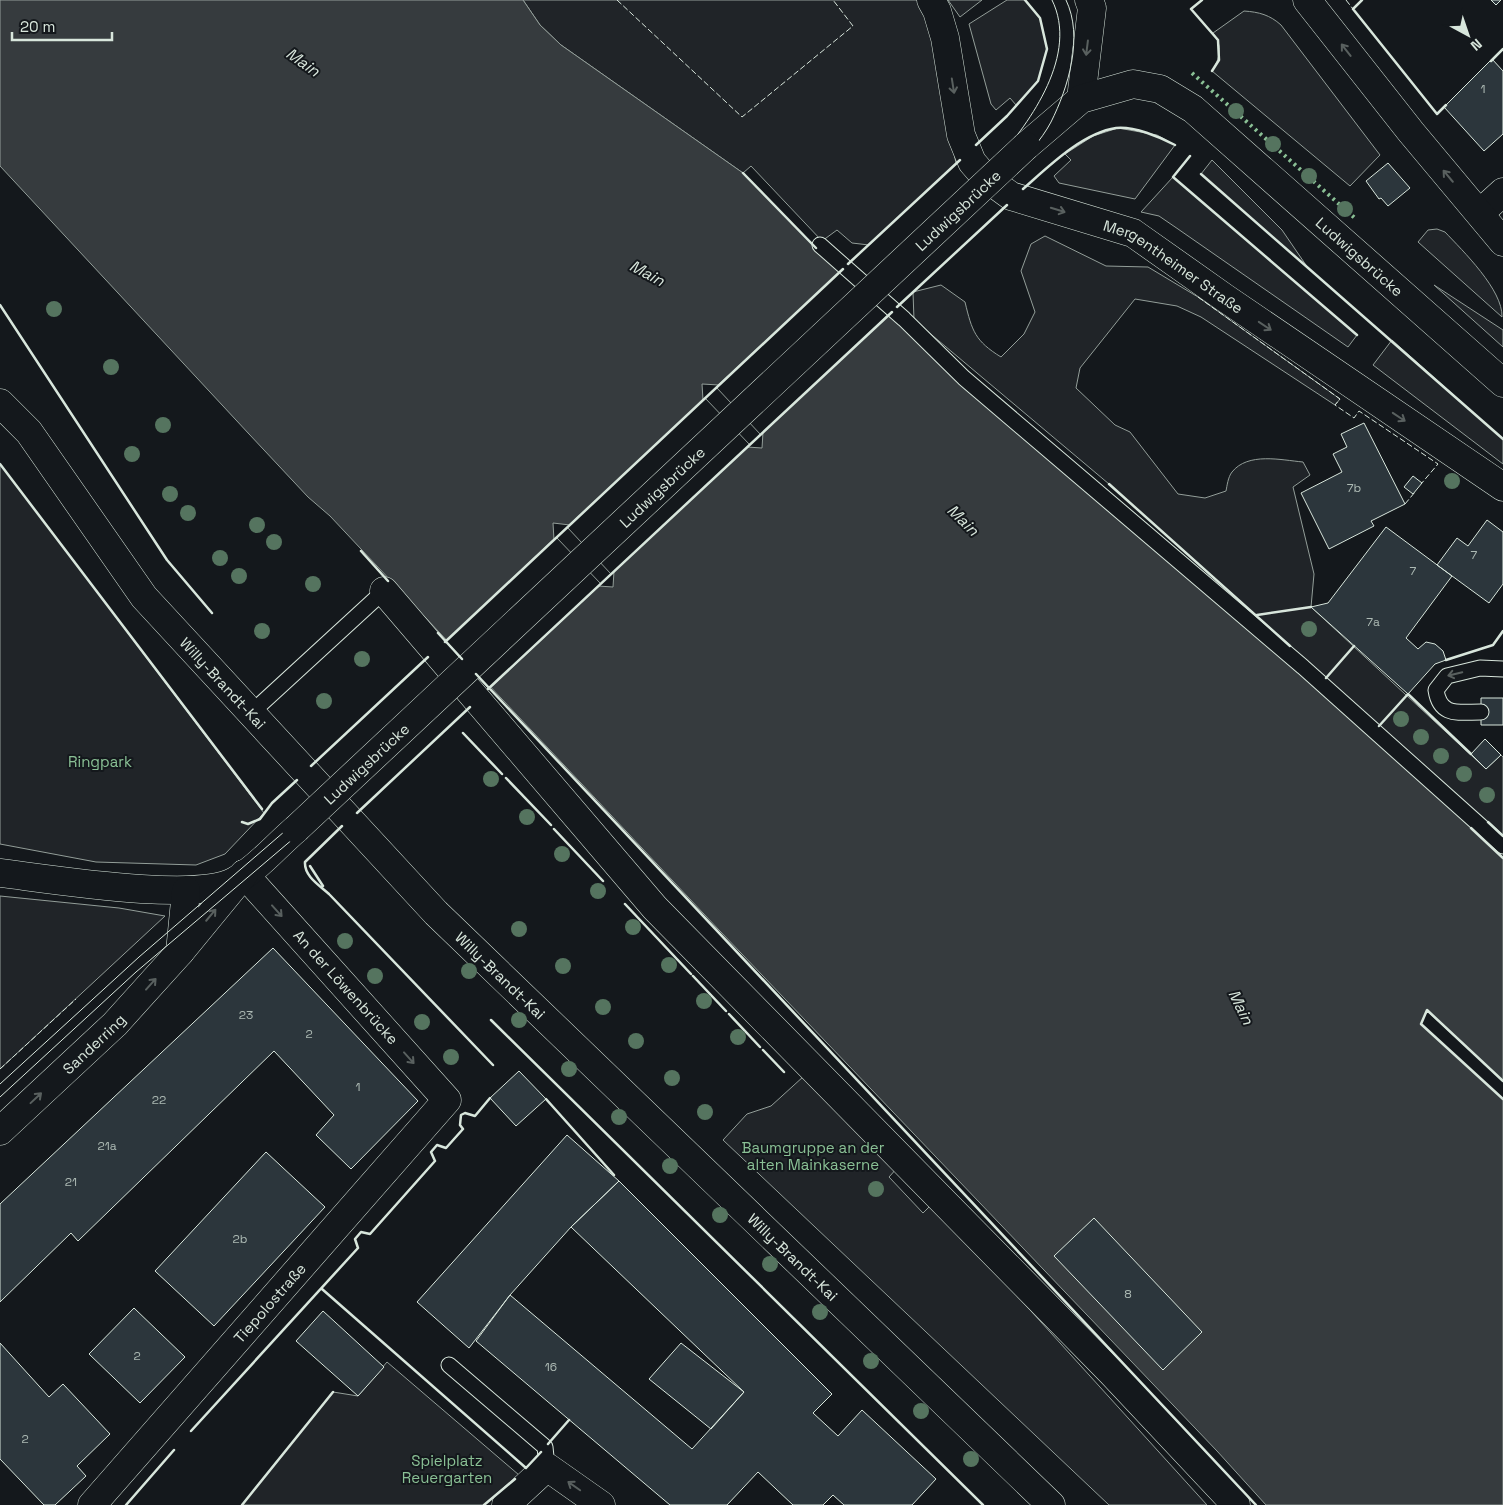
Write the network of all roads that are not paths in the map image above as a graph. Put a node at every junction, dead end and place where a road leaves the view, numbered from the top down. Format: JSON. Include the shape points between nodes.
{"nodes":[{"id":1,"x":931,"y":0,"type":"edge"},
{"id":2,"x":1089,"y":0,"type":"edge"},
{"id":3,"x":1307,"y":0,"type":"edge"},
{"id":4,"x":1081,"y":99,"type":"junction"},
{"id":5,"x":1503,"y":192,"type":"edge"},
{"id":6,"x":1480,"y":213,"type":"junction"},
{"id":7,"x":1503,"y":242,"type":"edge"},
{"id":8,"x":820,"y":244,"type":"dead end"},
{"id":9,"x":1503,"y":383,"type":"edge"},
{"id":10,"x":0,"y":403,"type":"edge"},
{"id":11,"x":1503,"y":487,"type":"edge"},
{"id":12,"x":384,"y":591,"type":"joint"},
{"id":13,"x":1503,"y":670,"type":"edge"},
{"id":14,"x":1480,"y":712,"type":"dead end"},
{"id":15,"x":250,"y":714,"type":"junction"},
{"id":16,"x":1503,"y":846,"type":"edge"},
{"id":17,"x":0,"y":873,"type":"edge"},
{"id":18,"x":244,"y":874,"type":"junction"},
{"id":19,"x":186,"y":891,"type":"junction"},
{"id":20,"x":180,"y":952,"type":"junction"},
{"id":21,"x":447,"y":1100,"type":"joint"},
{"id":22,"x":0,"y":1131,"type":"edge"},
{"id":23,"x":449,"y":1365,"type":"dead end"},
{"id":24,"x":547,"y":1466,"type":"junction"},
{"id":25,"x":92,"y":1505,"type":"edge"},
{"id":26,"x":506,"y":1505,"type":"edge"},
{"id":27,"x":601,"y":1505,"type":"edge"},
{"id":28,"x":1051,"y":1505,"type":"edge"},
{"id":29,"x":1236,"y":1505,"type":"edge"}],
"edges":[{"from":1,"to":11,"type":"street","name":"Mergentheimer Straße","one_way":true,"via":[[945,38],[961,135],[972,162],[985,177],[1011,196],[1133,233]]},
{"from":2,"to":4,"type":"street","one_way":true,"via":[[1092,8]]},
{"from":6,"to":3,"type":"street","one_way":true},
{"from":4,"to":9,"type":"street","name":"Ludwigsbrücke","via":[[1133,84],[1160,89],[1193,109]]},
{"from":4,"to":18,"type":"street","name":"Ludwigsbrücke","bridge":true,"via":[[1026,146]]},
{"from":5,"to":6,"type":"street"},
{"from":6,"to":7,"type":"street"},
{"from":8,"to":16,"type":"lane","via":[[964,378],[1303,667]]},
{"from":10,"to":15,"type":"street","name":"Willy-Brandt-Kai","via":[[29,432],[144,597]]},
{"from":12,"to":15,"type":"lane"},
{"from":12,"to":29,"type":"street","via":[[656,908],[1112,1372]]},
{"from":13,"to":14,"type":"lane","one_way":true,"via":[[1480,668],[1447,676],[1436,690],[1438,702],[1445,709],[1454,713]]},
{"from":15,"to":28,"type":"street","name":"Willy-Brandt-Kai","via":[[436,914]]},
{"from":17,"to":19,"type":"street"},
{"from":18,"to":19,"type":"street","via":[[218,888]]},
{"from":20,"to":18,"type":"street","name":"Sanderring","one_way":true},
{"from":18,"to":21,"type":"street","name":"An der Löwenbrücke","one_way":true},
{"from":19,"to":20,"type":"street"},
{"from":22,"to":20,"type":"street","name":"Sanderring","one_way":true,"via":[[115,1024]]},
{"from":21,"to":25,"type":"street","name":"Tiepolostraße"},
{"from":23,"to":24,"type":"lane","via":[[545,1447]]},
{"from":24,"to":26,"type":"street"},
{"from":27,"to":24,"type":"street","one_way":true}]}
